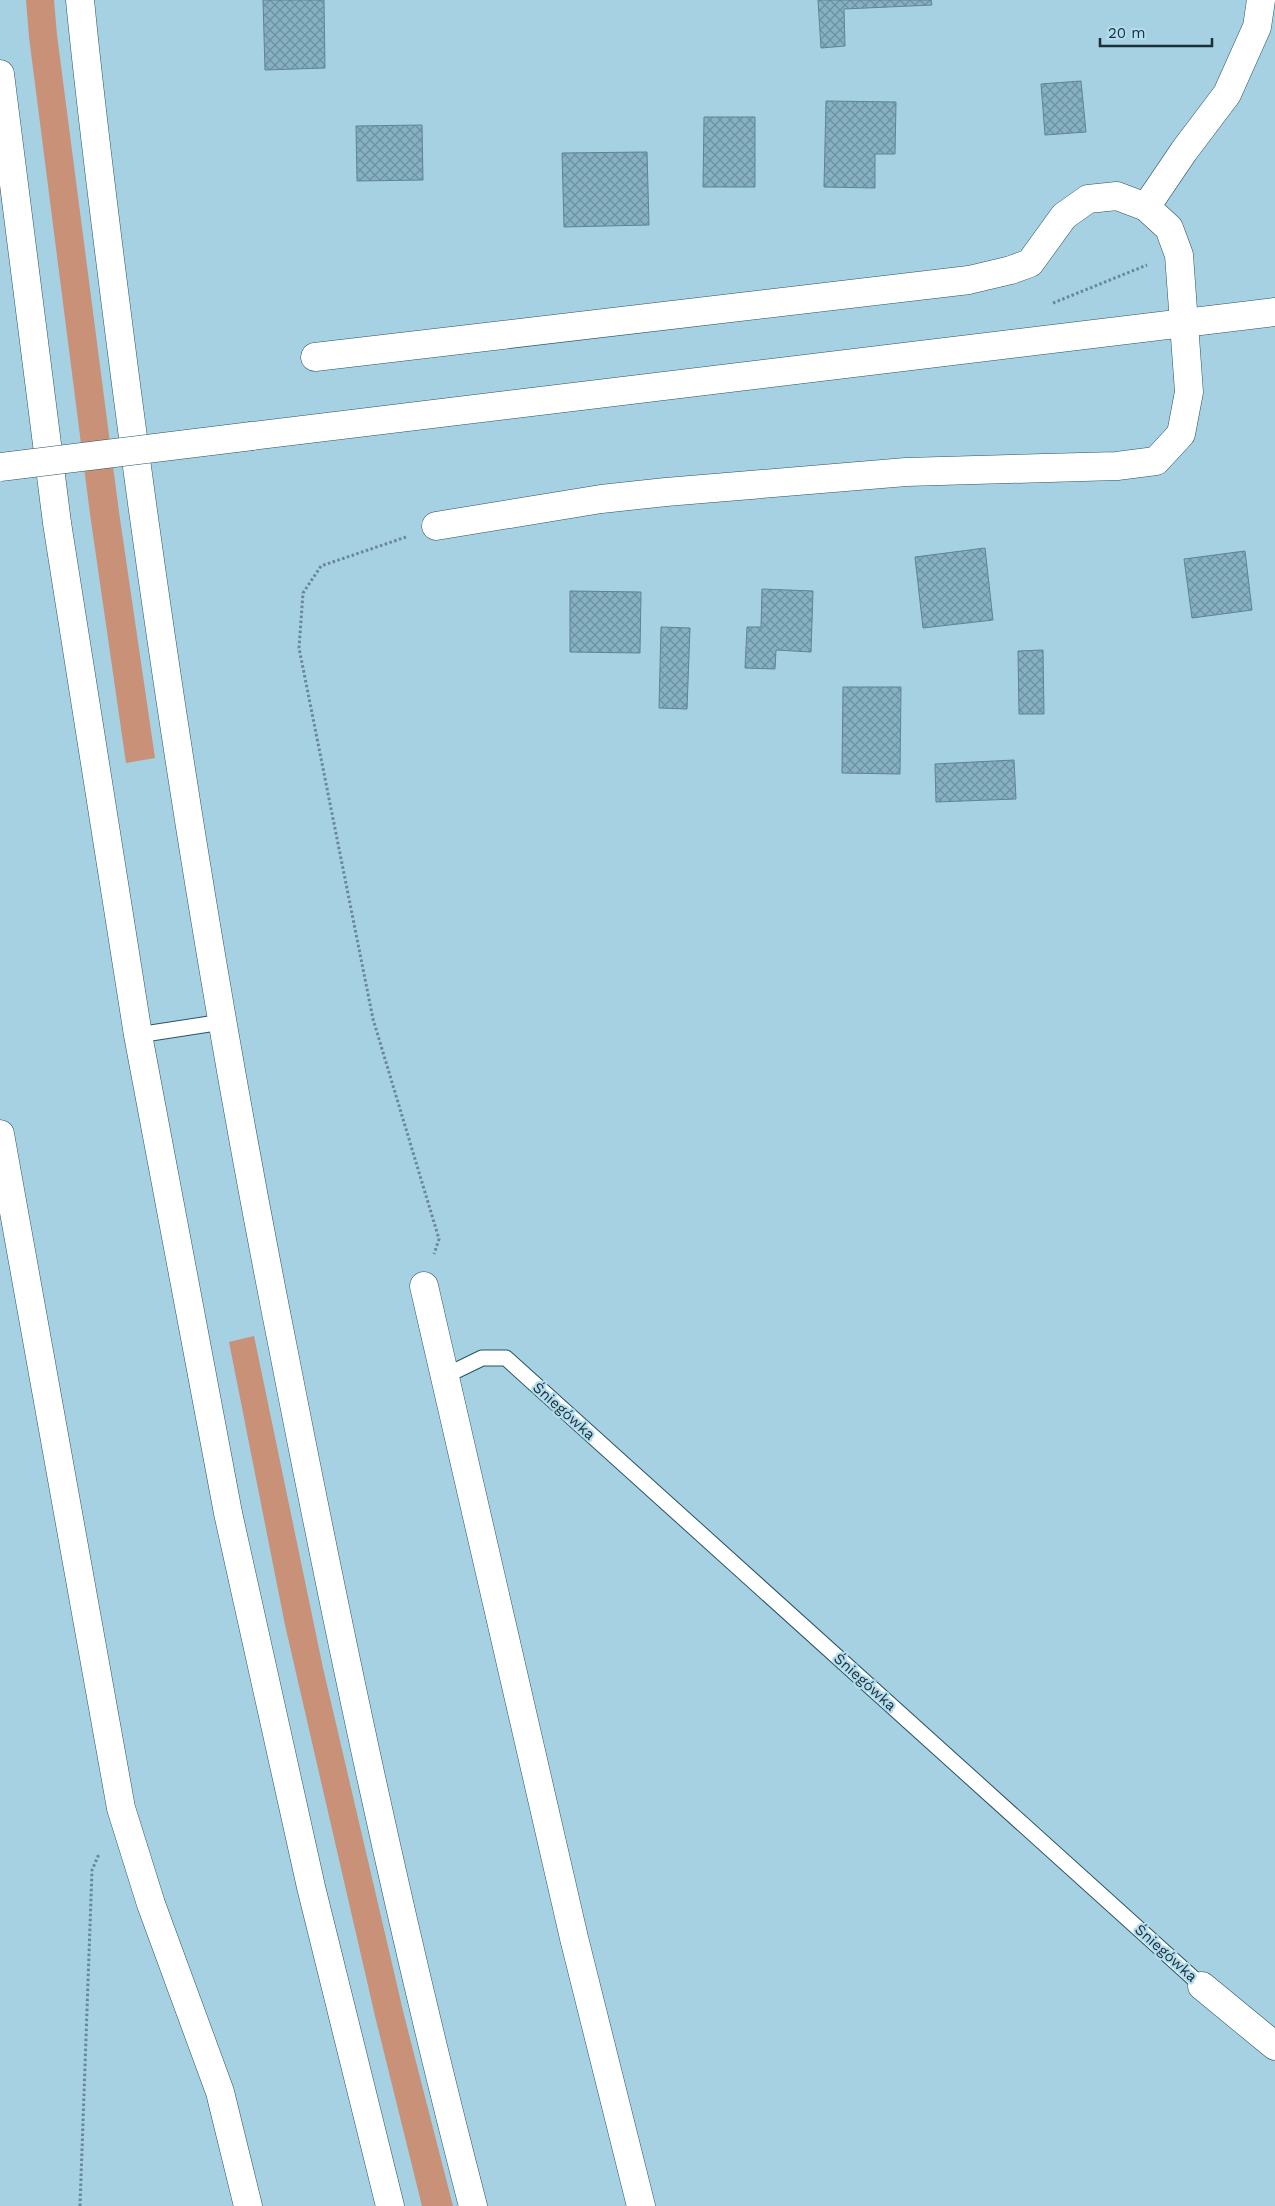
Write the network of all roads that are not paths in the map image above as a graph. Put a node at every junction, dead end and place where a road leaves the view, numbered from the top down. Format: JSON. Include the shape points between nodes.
{"nodes":[{"id":1,"x":80,"y":0,"type":"edge"},
{"id":2,"x":1261,"y":0,"type":"edge"},
{"id":3,"x":0,"y":74,"type":"edge"},
{"id":4,"x":1146,"y":207,"type":"junction"},
{"id":5,"x":1275,"y":312,"type":"edge"},
{"id":6,"x":1185,"y":324,"type":"junction"},
{"id":7,"x":315,"y":357,"type":"dead end"},
{"id":8,"x":0,"y":467,"type":"edge"},
{"id":9,"x":436,"y":526,"type":"road end"},
{"id":10,"x":222,"y":1022,"type":"junction"},
{"id":11,"x":138,"y":1035,"type":"junction"},
{"id":12,"x":0,"y":1134,"type":"edge"},
{"id":13,"x":424,"y":1286,"type":"road end"},
{"id":14,"x":445,"y":1376,"type":"junction"},
{"id":15,"x":1202,"y":1986,"type":"joint"},
{"id":16,"x":1275,"y":2046,"type":"edge"},
{"id":17,"x":248,"y":2206,"type":"edge"},
{"id":18,"x":390,"y":2206,"type":"edge"},
{"id":19,"x":473,"y":2206,"type":"edge"},
{"id":20,"x":641,"y":2206,"type":"edge"}],
"edges":[{"from":1,"to":10,"type":"main road","via":[[159,631]]},
{"from":2,"to":4,"type":"main road","via":[[1257,27],[1227,94]]},
{"from":3,"to":11,"type":"main road","via":[[57,523]]},
{"from":4,"to":6,"type":"main road","via":[[1169,228],[1179,255]]},
{"from":4,"to":7,"type":"main road","via":[[1117,196],[1088,199],[1064,216],[1030,263],[969,280]]},
{"from":5,"to":6,"type":"main road"},
{"from":6,"to":8,"type":"main road","bridge":true},
{"from":6,"to":9,"type":"main road","via":[[1189,392],[1181,434],[1156,461],[1117,466],[906,472],[666,492],[601,499]]},
{"from":10,"to":11,"type":"lane"},
{"from":10,"to":19,"type":"main road","via":[[270,1286],[336,1616],[422,2000]]},
{"from":11,"to":18,"type":"main road","via":[[228,1512],[311,1887]]},
{"from":12,"to":17,"type":"main road","via":[[121,1808],[151,1904],[220,2092]]},
{"from":13,"to":14,"type":"main road"},
{"from":14,"to":15,"type":"lane","name":"Śniegówka","via":[[482,1358],[506,1358]]},
{"from":14,"to":20,"type":"main road","via":[[574,1938]]},
{"from":15,"to":16,"type":"main road","name":"Śniegówka"}]}
